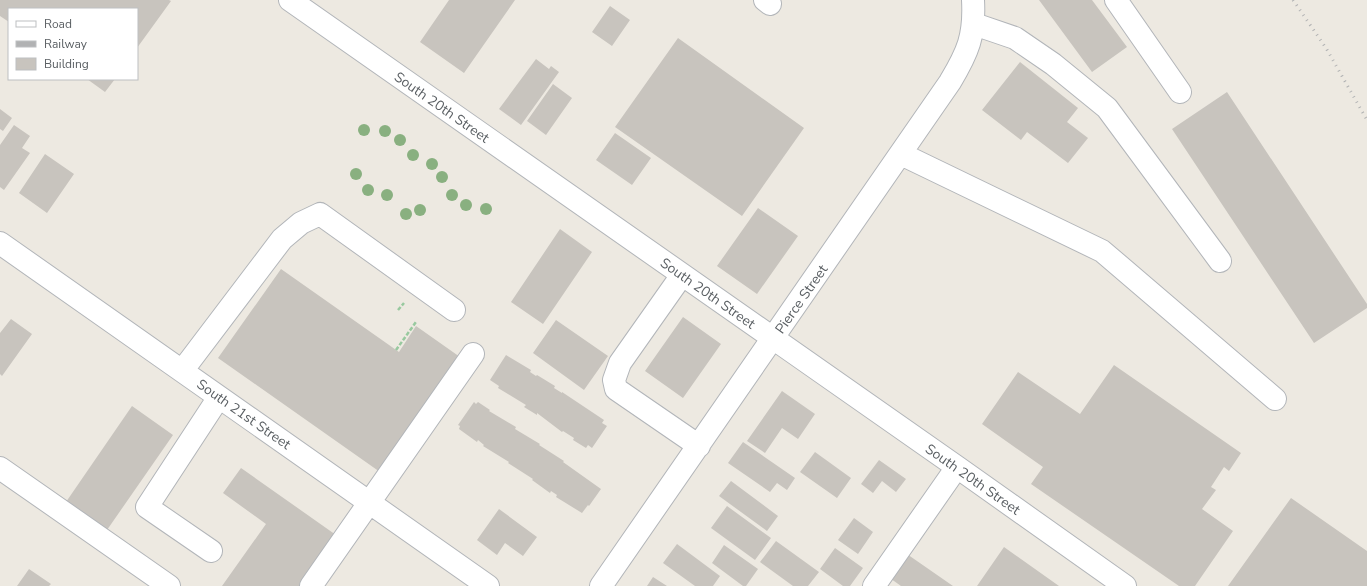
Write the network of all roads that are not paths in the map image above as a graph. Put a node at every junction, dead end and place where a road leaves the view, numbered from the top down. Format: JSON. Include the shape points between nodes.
{"nodes":[{"id":1,"x":290,"y":0,"type":"edge"},
{"id":2,"x":973,"y":0,"type":"edge"},
{"id":3,"x":1116,"y":0,"type":"edge"},
{"id":4,"x":974,"y":24,"type":"junction"},
{"id":5,"x":1180,"y":92,"type":"dead end"},
{"id":6,"x":901,"y":154,"type":"junction"},
{"id":7,"x":0,"y":243,"type":"edge"},
{"id":8,"x":1220,"y":261,"type":"dead end"},
{"id":9,"x":682,"y":275,"type":"junction"},
{"id":10,"x":454,"y":310,"type":"dead end"},
{"id":11,"x":774,"y":338,"type":"junction"},
{"id":12,"x":473,"y":354,"type":"dead end"},
{"id":13,"x":182,"y":371,"type":"junction"},
{"id":14,"x":219,"y":397,"type":"junction"},
{"id":15,"x":1275,"y":399,"type":"dead end"},
{"id":16,"x":699,"y":446,"type":"junction"},
{"id":17,"x":956,"y":466,"type":"junction"},
{"id":18,"x":0,"y":468,"type":"edge"},
{"id":19,"x":370,"y":503,"type":"junction"},
{"id":20,"x":211,"y":551,"type":"dead end"},
{"id":21,"x":169,"y":586,"type":"edge"},
{"id":22,"x":311,"y":586,"type":"edge"},
{"id":23,"x":488,"y":586,"type":"edge"},
{"id":24,"x":601,"y":586,"type":"edge"},
{"id":25,"x":874,"y":586,"type":"edge"},
{"id":26,"x":1125,"y":586,"type":"edge"}],
"edges":[{"from":1,"to":9,"type":"street","name":"South 20th Street"},
{"from":2,"to":4,"type":"street","name":"Pierce Street"},
{"from":3,"to":5,"type":"street"},
{"from":4,"to":6,"type":"street","name":"Pierce Street","via":[[964,59]]},
{"from":4,"to":8,"type":"street","via":[[1014,38],[1053,64],[1107,108]]},
{"from":6,"to":11,"type":"street","name":"Pierce Street"},
{"from":6,"to":15,"type":"street","via":[[1102,251]]},
{"from":7,"to":13,"type":"street","name":"South 21st Street"},
{"from":9,"to":11,"type":"street","name":"South 20th Street"},
{"from":9,"to":16,"type":"street","via":[[620,363],[614,380],[616,389]]},
{"from":10,"to":13,"type":"street","via":[[320,214],[301,224],[282,239]]},
{"from":11,"to":16,"type":"street","name":"Pierce Street"},
{"from":11,"to":17,"type":"street","name":"South 20th Street"},
{"from":12,"to":19,"type":"street"},
{"from":13,"to":14,"type":"street","name":"South 21st Street"},
{"from":14,"to":19,"type":"street","name":"South 21st Street"},
{"from":14,"to":20,"type":"street","via":[[147,507]]},
{"from":16,"to":24,"type":"street","name":"Pierce Street"},
{"from":17,"to":25,"type":"street"},
{"from":17,"to":26,"type":"street","name":"South 20th Street"},
{"from":18,"to":21,"type":"street"},
{"from":19,"to":22,"type":"street"},
{"from":19,"to":23,"type":"street","name":"South 21st Street"}]}
